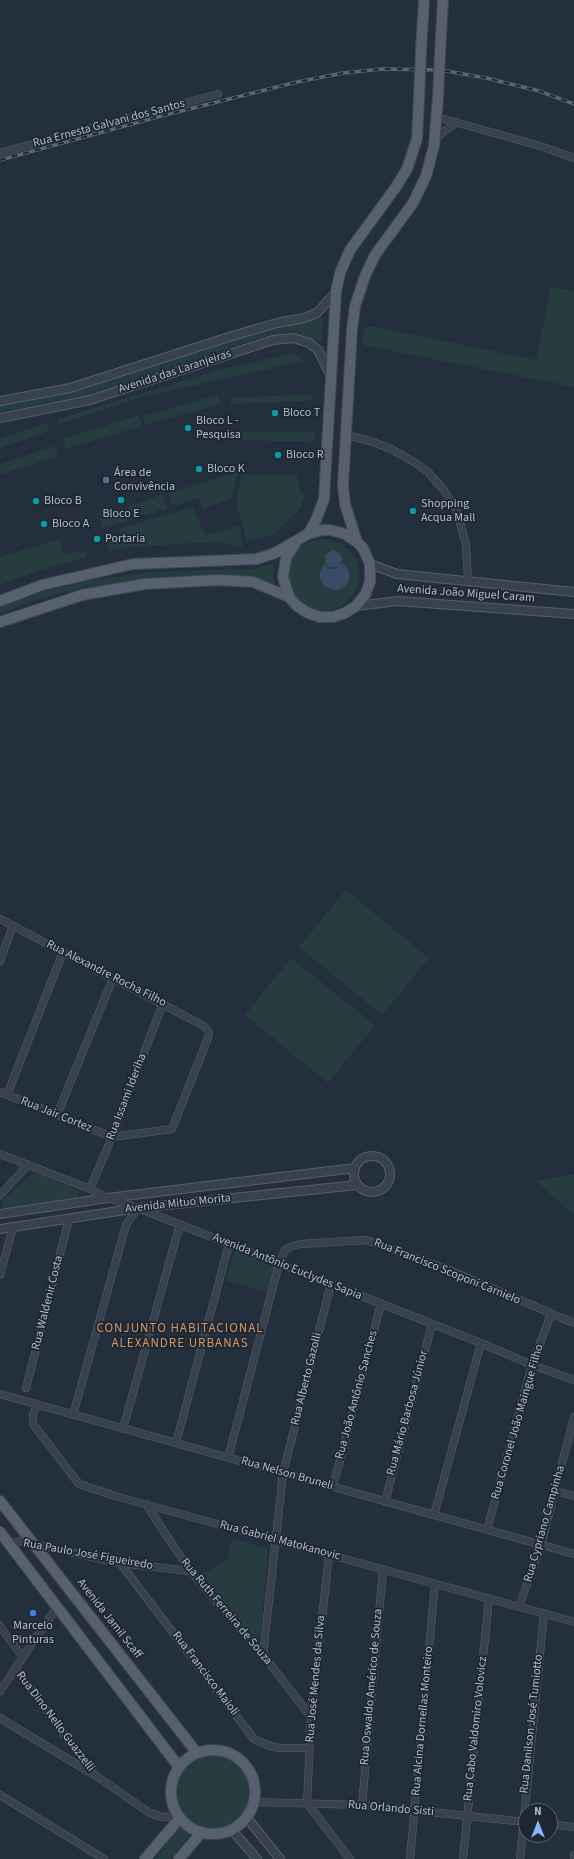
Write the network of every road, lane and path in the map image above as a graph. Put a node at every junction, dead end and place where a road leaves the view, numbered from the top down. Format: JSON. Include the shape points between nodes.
{"nodes":[{"id":1,"x":424,"y":0,"type":"edge"},
{"id":2,"x":443,"y":0,"type":"edge"},
{"id":3,"x":218,"y":94,"type":"dead end"},
{"id":4,"x":437,"y":117,"type":"junction"},
{"id":5,"x":457,"y":122,"type":"junction"},
{"id":6,"x":435,"y":140,"type":"junction"},
{"id":7,"x":0,"y":154,"type":"edge"},
{"id":8,"x":574,"y":158,"type":"edge"},
{"id":9,"x":336,"y":292,"type":"junction"},
{"id":10,"x":332,"y":377,"type":"junction"},
{"id":11,"x":0,"y":401,"type":"edge"},
{"id":12,"x":0,"y":418,"type":"edge"},
{"id":13,"x":346,"y":435,"type":"junction"},
{"id":14,"x":308,"y":534,"type":"junction"},
{"id":15,"x":296,"y":542,"type":"junction"},
{"id":16,"x":357,"y":542,"type":"junction"},
{"id":17,"x":370,"y":564,"type":"junction"},
{"id":18,"x":468,"y":581,"type":"junction"},
{"id":19,"x":574,"y":592,"type":"edge"},
{"id":20,"x":289,"y":597,"type":"junction"},
{"id":21,"x":0,"y":601,"type":"edge"},
{"id":22,"x":356,"y":606,"type":"junction"},
{"id":23,"x":574,"y":614,"type":"edge"},
{"id":24,"x":0,"y":622,"type":"edge"},
{"id":25,"x":0,"y":919,"type":"edge"},
{"id":26,"x":14,"y":926,"type":"junction"},
{"id":27,"x":63,"y":952,"type":"junction"},
{"id":28,"x":0,"y":961,"type":"edge"},
{"id":29,"x":113,"y":978,"type":"junction"},
{"id":30,"x":163,"y":1003,"type":"junction"},
{"id":31,"x":4,"y":1094,"type":"edge"},
{"id":32,"x":58,"y":1115,"type":"junction"},
{"id":33,"x":112,"y":1137,"type":"junction"},
{"id":34,"x":0,"y":1154,"type":"edge"},
{"id":35,"x":28,"y":1165,"type":"junction"},
{"id":36,"x":355,"y":1168,"type":"junction"},
{"id":37,"x":357,"y":1185,"type":"junction"},
{"id":38,"x":90,"y":1189,"type":"junction"},
{"id":39,"x":0,"y":1195,"type":"edge"},
{"id":40,"x":108,"y":1198,"type":"junction"},
{"id":41,"x":138,"y":1208,"type":"junction"},
{"id":42,"x":0,"y":1214,"type":"edge"},
{"id":43,"x":69,"y":1219,"type":"junction"},
{"id":44,"x":180,"y":1224,"type":"junction"},
{"id":45,"x":13,"y":1227,"type":"junction"},
{"id":46,"x":0,"y":1229,"type":"edge"},
{"id":47,"x":229,"y":1244,"type":"junction"},
{"id":48,"x":279,"y":1264,"type":"junction"},
{"id":49,"x":0,"y":1275,"type":"edge"},
{"id":50,"x":331,"y":1284,"type":"junction"},
{"id":51,"x":381,"y":1304,"type":"junction"},
{"id":52,"x":552,"y":1314,"type":"junction"},
{"id":53,"x":574,"y":1323,"type":"edge"},
{"id":54,"x":432,"y":1324,"type":"junction"},
{"id":55,"x":481,"y":1343,"type":"junction"},
{"id":56,"x":532,"y":1365,"type":"junction"},
{"id":57,"x":574,"y":1380,"type":"edge"},
{"id":58,"x":26,"y":1388,"type":"dead end"},
{"id":59,"x":0,"y":1394,"type":"edge"},
{"id":60,"x":37,"y":1404,"type":"junction"},
{"id":61,"x":73,"y":1415,"type":"junction"},
{"id":62,"x":574,"y":1417,"type":"edge"},
{"id":63,"x":123,"y":1429,"type":"junction"},
{"id":64,"x":571,"y":1438,"type":"edge"},
{"id":65,"x":176,"y":1443,"type":"junction"},
{"id":66,"x":228,"y":1458,"type":"junction"},
{"id":67,"x":283,"y":1473,"type":"junction"},
{"id":68,"x":333,"y":1487,"type":"junction"},
{"id":69,"x":555,"y":1491,"type":"junction"},
{"id":70,"x":574,"y":1496,"type":"edge"},
{"id":71,"x":0,"y":1502,"type":"edge"},
{"id":72,"x":385,"y":1502,"type":"junction"},
{"id":73,"x":146,"y":1504,"type":"junction"},
{"id":74,"x":434,"y":1515,"type":"junction"},
{"id":75,"x":487,"y":1530,"type":"junction"},
{"id":76,"x":0,"y":1532,"type":"edge"},
{"id":77,"x":275,"y":1540,"type":"junction"},
{"id":78,"x":11,"y":1545,"type":"junction"},
{"id":79,"x":35,"y":1545,"type":"junction"},
{"id":80,"x":541,"y":1545,"type":"junction"},
{"id":81,"x":574,"y":1554,"type":"edge"},
{"id":82,"x":329,"y":1555,"type":"junction"},
{"id":83,"x":120,"y":1562,"type":"junction"},
{"id":84,"x":383,"y":1569,"type":"junction"},
{"id":85,"x":190,"y":1571,"type":"junction"},
{"id":86,"x":435,"y":1584,"type":"junction"},
{"id":87,"x":489,"y":1598,"type":"junction"},
{"id":88,"x":57,"y":1607,"type":"junction"},
{"id":89,"x":519,"y":1607,"type":"junction"},
{"id":90,"x":544,"y":1614,"type":"junction"},
{"id":91,"x":574,"y":1622,"type":"edge"},
{"id":92,"x":0,"y":1626,"type":"edge"},
{"id":93,"x":263,"y":1654,"type":"junction"},
{"id":94,"x":22,"y":1656,"type":"junction"},
{"id":95,"x":15,"y":1668,"type":"junction"},
{"id":96,"x":0,"y":1691,"type":"edge"},
{"id":97,"x":311,"y":1716,"type":"junction"},
{"id":98,"x":0,"y":1718,"type":"edge"},
{"id":99,"x":310,"y":1748,"type":"junction"},
{"id":100,"x":197,"y":1753,"type":"junction"},
{"id":101,"x":179,"y":1767,"type":"junction"},
{"id":102,"x":96,"y":1776,"type":"junction"},
{"id":103,"x":0,"y":1794,"type":"edge"},
{"id":104,"x":255,"y":1802,"type":"junction"},
{"id":105,"x":307,"y":1803,"type":"junction"},
{"id":106,"x":526,"y":1803,"type":"edge"},
{"id":107,"x":362,"y":1805,"type":"junction"},
{"id":108,"x":415,"y":1810,"type":"junction"},
{"id":109,"x":468,"y":1816,"type":"junction"},
{"id":110,"x":179,"y":1817,"type":"junction"},
{"id":111,"x":247,"y":1818,"type":"junction"},
{"id":112,"x":518,"y":1821,"type":"edge"},
{"id":113,"x":558,"y":1825,"type":"edge"},
{"id":114,"x":574,"y":1827,"type":"edge"},
{"id":115,"x":232,"y":1830,"type":"junction"},
{"id":116,"x":201,"y":1833,"type":"junction"},
{"id":117,"x":522,"y":1843,"type":"edge"},
{"id":118,"x":574,"y":1855,"type":"edge"},
{"id":119,"x":104,"y":1859,"type":"edge"},
{"id":120,"x":145,"y":1859,"type":"edge"},
{"id":121,"x":179,"y":1859,"type":"edge"},
{"id":122,"x":257,"y":1859,"type":"edge"},
{"id":123,"x":280,"y":1859,"type":"edge"},
{"id":124,"x":350,"y":1859,"type":"edge"},
{"id":125,"x":410,"y":1859,"type":"edge"},
{"id":126,"x":463,"y":1859,"type":"edge"},
{"id":127,"x":520,"y":1859,"type":"edge"},
{"id":128,"x":574,"y":1859,"type":"edge"}],
"edges":[{"from":1,"to":9,"type":"main road","bridge":true,"via":[[417,139],[407,168],[396,187],[350,250],[340,273]]},
{"from":2,"to":4,"type":"main road","bridge":true},
{"from":3,"to":7,"type":"street","name":"Rua Ernesta Galvani dos Santos"},
{"from":4,"to":5,"type":"street"},
{"from":4,"to":6,"type":"main road"},
{"from":5,"to":6,"type":"street"},
{"from":5,"to":8,"type":"street"},
{"from":6,"to":13,"type":"main road","via":[[420,191],[375,255],[357,299],[352,330]]},
{"from":9,"to":10,"type":"main road"},
{"from":9,"to":11,"type":"street","name":"Avenida das Laranjeiras","via":[[317,313],[304,318],[232,336],[70,388]]},
{"from":10,"to":12,"type":"street","name":"Avenida das Laranjeiras","via":[[318,350],[309,343],[293,338],[273,340],[90,400]]},
{"from":10,"to":14,"type":"main road","via":[[324,499]]},
{"from":13,"to":16,"type":"main road","via":[[344,499]]},
{"from":13,"to":18,"type":"street","via":[[391,449],[427,471],[443,489],[456,509],[461,526],[466,545]]},
{"from":14,"to":15,"type":"main road"},
{"from":14,"to":16,"type":"main road","via":[[330,530],[345,534]]},
{"from":15,"to":20,"type":"main road","via":[[283,567]]},
{"from":15,"to":21,"type":"main road","via":[[257,559],[132,564],[42,585]]},
{"from":16,"to":17,"type":"main road","via":[[363,548]]},
{"from":17,"to":18,"type":"street","name":"Avenida João Miguel Caram","via":[[397,574]]},
{"from":17,"to":22,"type":"main road","via":[[370,582],[365,595]]},
{"from":18,"to":19,"type":"street","name":"Avenida João Miguel Caram"},
{"from":20,"to":22,"type":"main road","via":[[308,614],[320,617],[333,617]]},
{"from":20,"to":24,"type":"main road","via":[[253,582],[218,580],[146,584],[82,595]]},
{"from":22,"to":23,"type":"street","name":"Avenida João Miguel Caram","via":[[398,601]]},
{"from":25,"to":26,"type":"street","name":"Rua Alexandre Rocha Filho"},
{"from":26,"to":27,"type":"street","name":"Rua Alexandre Rocha Filho"},
{"from":26,"to":28,"type":"street"},
{"from":27,"to":29,"type":"street","name":"Rua Alexandre Rocha Filho"},
{"from":27,"to":31,"type":"street"},
{"from":29,"to":30,"type":"street","name":"Rua Alexandre Rocha Filho"},
{"from":29,"to":32,"type":"street"},
{"from":30,"to":33,"type":"street","name":"Rua Issami Ideriha"},
{"from":30,"to":33,"type":"street","name":"Rua Alexandre Rocha Filho","via":[[204,1026],[209,1032],[208,1038],[172,1129]]},
{"from":31,"to":32,"type":"street","name":"Rua Jair Cortez"},
{"from":32,"to":33,"type":"street","name":"Rua Jair Cortez"},
{"from":33,"to":38,"type":"street","name":"Rua Issami Ideriha"},
{"from":34,"to":35,"type":"street","name":"Avenida Antônio Euclydes Sapia"},
{"from":35,"to":38,"type":"street","name":"Avenida Antônio Euclydes Sapia"},
{"from":35,"to":39,"type":"street"},
{"from":36,"to":37,"type":"street","via":[[353,1176]]},
{"from":36,"to":37,"type":"street","via":[[367,1157],[377,1157],[384,1162],[390,1173],[384,1188],[375,1192],[364,1191]]},
{"from":36,"to":40,"type":"street","name":"Avenida Mituo Morita"},
{"from":37,"to":41,"type":"street","name":"Avenida Mituo Morita"},
{"from":38,"to":40,"type":"street","name":"Avenida Antônio Euclydes Sapia"},
{"from":40,"to":41,"type":"street","name":"Avenida Antônio Euclydes Sapia"},
{"from":40,"to":42,"type":"street","name":"Avenida Mituo Morita"},
{"from":41,"to":43,"type":"street","name":"Avenida Mituo Morita"},
{"from":41,"to":44,"type":"street","name":"Avenida Antônio Euclydes Sapia"},
{"from":41,"to":61,"type":"street","via":[[126,1225]]},
{"from":43,"to":45,"type":"street","name":"Avenida Mituo Morita"},
{"from":43,"to":58,"type":"street","name":"Rua Waldenir Costa"},
{"from":44,"to":47,"type":"street","name":"Avenida Antônio Euclydes Sapia"},
{"from":44,"to":63,"type":"street"},
{"from":45,"to":46,"type":"street","name":"Avenida Mituo Morita"},
{"from":45,"to":49,"type":"street"},
{"from":47,"to":48,"type":"street","name":"Avenida Antônio Euclydes Sapia"},
{"from":47,"to":65,"type":"street"},
{"from":48,"to":50,"type":"street","name":"Avenida Antônio Euclydes Sapia"},
{"from":48,"to":52,"type":"street","name":"Rua Francisco Scoponi Carnielo","via":[[285,1250],[290,1247],[366,1240],[448,1270]]},
{"from":48,"to":66,"type":"street"},
{"from":50,"to":51,"type":"street","name":"Avenida Antônio Euclydes Sapia"},
{"from":50,"to":67,"type":"street","name":"Rua Alberto Gazolli"},
{"from":51,"to":54,"type":"street","name":"Avenida Antônio Euclydes Sapia"},
{"from":51,"to":68,"type":"street","name":"Rua João Antônio Sanches"},
{"from":52,"to":53,"type":"street","name":"Rua Francisco Scoponi Carnielo"},
{"from":52,"to":56,"type":"street","name":"Rua Coronel João Maingue Filho"},
{"from":54,"to":55,"type":"street","name":"Avenida Antônio Euclydes Sapia"},
{"from":54,"to":72,"type":"street","name":"Rua Mário Barbosa Júnior"},
{"from":55,"to":56,"type":"street","name":"Avenida Antônio Euclydes Sapia"},
{"from":55,"to":74,"type":"street"},
{"from":56,"to":57,"type":"street","name":"Avenida Antônio Euclydes Sapia"},
{"from":56,"to":75,"type":"street","name":"Rua Coronel João Maingue Filho"},
{"from":59,"to":60,"type":"street","name":"Rua Nelson Bruneli"},
{"from":60,"to":61,"type":"street","name":"Rua Nelson Bruneli"},
{"from":60,"to":73,"type":"street","name":"Rua Gabriel Matokanovic","via":[[33,1424],[79,1484]]},
{"from":61,"to":63,"type":"street","name":"Rua Nelson Bruneli"},
{"from":62,"to":64,"type":"street","name":"Rua Cypriano Campinha"},
{"from":63,"to":65,"type":"street","name":"Rua Nelson Bruneli"},
{"from":64,"to":69,"type":"street","name":"Rua Cypriano Campinha"},
{"from":65,"to":66,"type":"street","name":"Rua Nelson Bruneli"},
{"from":66,"to":67,"type":"street","name":"Rua Nelson Bruneli"},
{"from":67,"to":68,"type":"street","name":"Rua Nelson Bruneli"},
{"from":67,"to":77,"type":"street","name":"Rua Alberto Gazolli"},
{"from":68,"to":72,"type":"street","name":"Rua Nelson Bruneli"},
{"from":69,"to":70,"type":"street"},
{"from":69,"to":80,"type":"street","name":"Rua Cypriano Campinha"},
{"from":71,"to":79,"type":"main road","name":"Avenida Jamil Scaff"},
{"from":72,"to":74,"type":"street","name":"Rua Nelson Bruneli"},
{"from":73,"to":77,"type":"street","name":"Rua Gabriel Matokanovic"},
{"from":73,"to":85,"type":"street","name":"Rua Ruth Ferreira de Souza"},
{"from":74,"to":75,"type":"street","name":"Rua Nelson Bruneli"},
{"from":75,"to":80,"type":"street","name":"Rua Nelson Bruneli"},
{"from":76,"to":78,"type":"main road"},
{"from":77,"to":82,"type":"street","name":"Rua Gabriel Matokanovic"},
{"from":77,"to":93,"type":"street","name":"Rua Alberto Gazolli"},
{"from":78,"to":79,"type":"street","name":"Rua Paulo José Figueiredo","via":[[20,1541]]},
{"from":78,"to":88,"type":"main road"},
{"from":79,"to":83,"type":"street","name":"Rua Paulo José Figueiredo"},
{"from":79,"to":100,"type":"main road","name":"Avenida Jamil Scaff"},
{"from":80,"to":81,"type":"street","name":"Rua Nelson Bruneli"},
{"from":80,"to":89,"type":"street","name":"Rua Cypriano Campinha"},
{"from":82,"to":84,"type":"street","name":"Rua Gabriel Matokanovic"},
{"from":82,"to":97,"type":"street","name":"Rua José Mendes da Silva"},
{"from":83,"to":85,"type":"street","name":"Rua Paulo José Figueiredo"},
{"from":83,"to":99,"type":"street","name":"Rua Francisco Maioli","via":[[254,1739],[279,1748]]},
{"from":84,"to":86,"type":"street","name":"Rua Gabriel Matokanovic"},
{"from":84,"to":107,"type":"street","name":"Rua Oswaldo Américo de Souza"},
{"from":85,"to":93,"type":"street","name":"Rua Ruth Ferreira de Souza"},
{"from":86,"to":87,"type":"street","name":"Rua Gabriel Matokanovic"},
{"from":86,"to":108,"type":"street","name":"Rua Alcina Dornellas Monteiro"},
{"from":87,"to":89,"type":"street","name":"Rua Gabriel Matokanovic"},
{"from":87,"to":109,"type":"street","name":"Rua Cabo Valdomiro Volovicz"},
{"from":88,"to":94,"type":"street"},
{"from":88,"to":101,"type":"main road"},
{"from":89,"to":90,"type":"street","name":"Rua Gabriel Matokanovic"},
{"from":90,"to":91,"type":"street","name":"Rua Gabriel Matokanovic"},
{"from":90,"to":106,"type":"street","name":"Rua Danilson José Tumiotto"},
{"from":92,"to":94,"type":"street"},
{"from":93,"to":97,"type":"street","name":"Rua Ruth Ferreira de Souza"},
{"from":94,"to":95,"type":"street"},
{"from":95,"to":96,"type":"street"},
{"from":95,"to":102,"type":"street","name":"Rua Dino Nello Guazzelli"},
{"from":97,"to":99,"type":"street","name":"Rua José Mendes da Silva"},
{"from":98,"to":102,"type":"street"},
{"from":99,"to":105,"type":"street","name":"Rua José Mendes da Silva"},
{"from":100,"to":101,"type":"main road","via":[[187,1758]]},
{"from":100,"to":104,"type":"main road","via":[[220,1750],[242,1760],[254,1779]]},
{"from":101,"to":110,"type":"main road","via":[[173,1779],[171,1792],[173,1806]]},
{"from":102,"to":110,"type":"street","via":[[150,1813]]},
{"from":103,"to":119,"type":"street"},
{"from":104,"to":105,"type":"street","name":"Rua Orlando Sisti"},
{"from":104,"to":111,"type":"main road"},
{"from":105,"to":107,"type":"street","name":"Rua Orlando Sisti"},
{"from":105,"to":124,"type":"street"},
{"from":107,"to":108,"type":"street","name":"Rua Orlando Sisti"},
{"from":108,"to":109,"type":"street","name":"Rua Orlando Sisti"},
{"from":108,"to":125,"type":"street","name":"Rua Alcina Dornellas Monteiro"},
{"from":109,"to":112,"type":"street","name":"Rua Orlando Sisti"},
{"from":109,"to":126,"type":"street","name":"Rua Cabo Valdomiro Volovicz"},
{"from":110,"to":116,"type":"main road","via":[[189,1827]]},
{"from":110,"to":120,"type":"main road"},
{"from":111,"to":115,"type":"main road"},
{"from":111,"to":123,"type":"street"},
{"from":113,"to":114,"type":"street"},
{"from":115,"to":116,"type":"main road","via":[[217,1834]]},
{"from":115,"to":122,"type":"street"},
{"from":116,"to":121,"type":"main road"},
{"from":117,"to":127,"type":"street","name":"Rua Danilson José Tumiotto"},
{"from":118,"to":128,"type":"street"}]}
